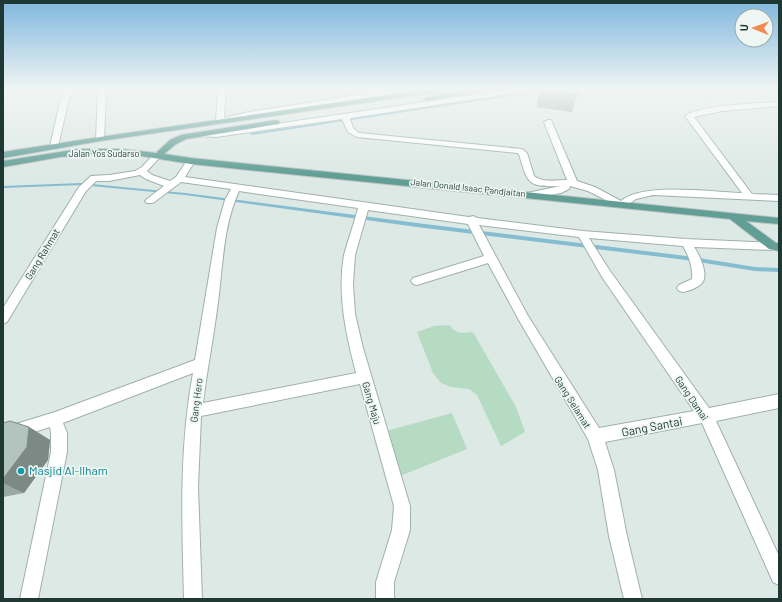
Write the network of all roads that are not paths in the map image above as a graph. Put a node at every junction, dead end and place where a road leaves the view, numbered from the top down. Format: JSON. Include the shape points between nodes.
{"nodes":[{"id":1,"x":60,"y":118,"type":"edge"},
{"id":2,"x":101,"y":118,"type":"edge"},
{"id":3,"x":232,"y":118,"type":"edge"},
{"id":4,"x":252,"y":118,"type":"edge"},
{"id":5,"x":282,"y":118,"type":"edge"},
{"id":6,"x":356,"y":118,"type":"edge"},
{"id":7,"x":691,"y":118,"type":"edge"},
{"id":8,"x":223,"y":120,"type":"junction"},
{"id":9,"x":347,"y":120,"type":"junction"},
{"id":10,"x":548,"y":122,"type":"dead end"},
{"id":11,"x":197,"y":134,"type":"junction"},
{"id":12,"x":100,"y":139,"type":"junction"},
{"id":13,"x":54,"y":146,"type":"junction"},
{"id":14,"x":3,"y":154,"type":"edge"},
{"id":15,"x":158,"y":155,"type":"junction"},
{"id":16,"x":191,"y":161,"type":"junction"},
{"id":17,"x":3,"y":164,"type":"edge"},
{"id":18,"x":141,"y":171,"type":"junction"},
{"id":19,"x":573,"y":183,"type":"junction"},
{"id":20,"x":172,"y":184,"type":"junction"},
{"id":21,"x":232,"y":195,"type":"junction"},
{"id":22,"x":530,"y":195,"type":"junction"},
{"id":23,"x":748,"y":195,"type":"junction"},
{"id":24,"x":153,"y":198,"type":"dead end"},
{"id":25,"x":779,"y":198,"type":"edge"},
{"id":26,"x":622,"y":205,"type":"junction"},
{"id":27,"x":361,"y":214,"type":"junction"},
{"id":28,"x":733,"y":217,"type":"junction"},
{"id":29,"x":779,"y":221,"type":"edge"},
{"id":30,"x":476,"y":228,"type":"junction"},
{"id":31,"x":584,"y":237,"type":"junction"},
{"id":32,"x":686,"y":243,"type":"junction"},
{"id":33,"x":776,"y":247,"type":"edge"},
{"id":34,"x":490,"y":258,"type":"junction"},
{"id":35,"x":417,"y":281,"type":"dead end"},
{"id":36,"x":683,"y":288,"type":"dead end"},
{"id":37,"x":3,"y":319,"type":"edge"},
{"id":38,"x":201,"y":364,"type":"junction"},
{"id":39,"x":365,"y":377,"type":"junction"},
{"id":40,"x":779,"y":400,"type":"edge"},
{"id":41,"x":194,"y":411,"type":"junction"},
{"id":42,"x":706,"y":416,"type":"junction"},
{"id":43,"x":55,"y":419,"type":"junction"},
{"id":44,"x":3,"y":435,"type":"edge"},
{"id":45,"x":595,"y":436,"type":"junction"},
{"id":46,"x":779,"y":576,"type":"edge"},
{"id":47,"x":30,"y":599,"type":"edge"},
{"id":48,"x":193,"y":599,"type":"edge"},
{"id":49,"x":385,"y":599,"type":"edge"},
{"id":50,"x":633,"y":599,"type":"edge"}],
"edges":[{"from":1,"to":13,"type":"street"},
{"from":2,"to":12,"type":"street"},
{"from":3,"to":8,"type":"street"},
{"from":4,"to":8,"type":"main road","name":"Jalan Yos Sudarso"},
{"from":5,"to":11,"type":"main road"},
{"from":6,"to":9,"type":"street"},
{"from":7,"to":23,"type":"street"},
{"from":8,"to":12,"type":"main road","name":"Jalan Yos Sudarso"},
{"from":9,"to":11,"type":"street","via":[[216,135]]},
{"from":9,"to":19,"type":"street","via":[[352,132],[357,135],[523,152],[532,180]]},
{"from":10,"to":19,"type":"street"},
{"from":11,"to":15,"type":"main road","via":[[173,142]]},
{"from":12,"to":13,"type":"main road","name":"Jalan Yos Sudarso"},
{"from":13,"to":14,"type":"main road","name":"Jalan Yos Sudarso"},
{"from":15,"to":16,"type":"main road","name":"Jalan Donald Isaac Pandjaitan"},
{"from":15,"to":17,"type":"main road","name":"Jalan Yos Sudarso","via":[[80,152]]},
{"from":15,"to":18,"type":"street"},
{"from":16,"to":20,"type":"street"},
{"from":16,"to":22,"type":"main road","name":"Jalan Donald Isaac Pandjaitan"},
{"from":18,"to":20,"type":"street"},
{"from":18,"to":37,"type":"street","name":"Gang Rahmat","via":[[91,179],[82,189]]},
{"from":19,"to":22,"type":"street","via":[[561,190]]},
{"from":19,"to":26,"type":"street","via":[[596,190]]},
{"from":20,"to":21,"type":"street"},
{"from":20,"to":24,"type":"street"},
{"from":21,"to":27,"type":"street"},
{"from":21,"to":38,"type":"street","name":"Gang Hero","via":[[218,253]]},
{"from":22,"to":26,"type":"main road","name":"Jalan Donald Isaac Pandjaitan"},
{"from":23,"to":25,"type":"street"},
{"from":23,"to":26,"type":"street","via":[[653,192],[629,198]]},
{"from":26,"to":28,"type":"main road","name":"Jalan Donald Isaac Pandjaitan"},
{"from":27,"to":30,"type":"street","via":[[424,215]]},
{"from":27,"to":39,"type":"street","name":"Gang Maju","via":[[350,255],[347,284],[350,320]]},
{"from":28,"to":29,"type":"main road","name":"Jalan Donald Isaac Pandjaitan"},
{"from":28,"to":33,"type":"main road"},
{"from":30,"to":31,"type":"street"},
{"from":30,"to":34,"type":"street","name":"Gang Selamat"},
{"from":31,"to":32,"type":"street"},
{"from":31,"to":42,"type":"street","name":"Gang Damai","via":[[614,287]]},
{"from":32,"to":33,"type":"street"},
{"from":32,"to":36,"type":"street","via":[[699,269],[697,280]]},
{"from":34,"to":35,"type":"street"},
{"from":34,"to":45,"type":"street","name":"Gang Selamat","via":[[531,332]]},
{"from":38,"to":41,"type":"street","name":"Gang Hero"},
{"from":38,"to":43,"type":"street"},
{"from":39,"to":41,"type":"street"},
{"from":39,"to":49,"type":"street","name":"Gang Maju","via":[[402,506],[400,530],[385,582]]},
{"from":40,"to":42,"type":"street","name":"Gang Santai"},
{"from":41,"to":48,"type":"street","name":"Gang Hero","via":[[190,485]]},
{"from":42,"to":45,"type":"street","name":"Gang Santai"},
{"from":42,"to":46,"type":"street","name":"Gang Damai"},
{"from":43,"to":44,"type":"street"},
{"from":43,"to":47,"type":"street","via":[[59,433],[59,452]]},
{"from":45,"to":50,"type":"street","name":"Gang Selamat","via":[[606,470]]}]}
